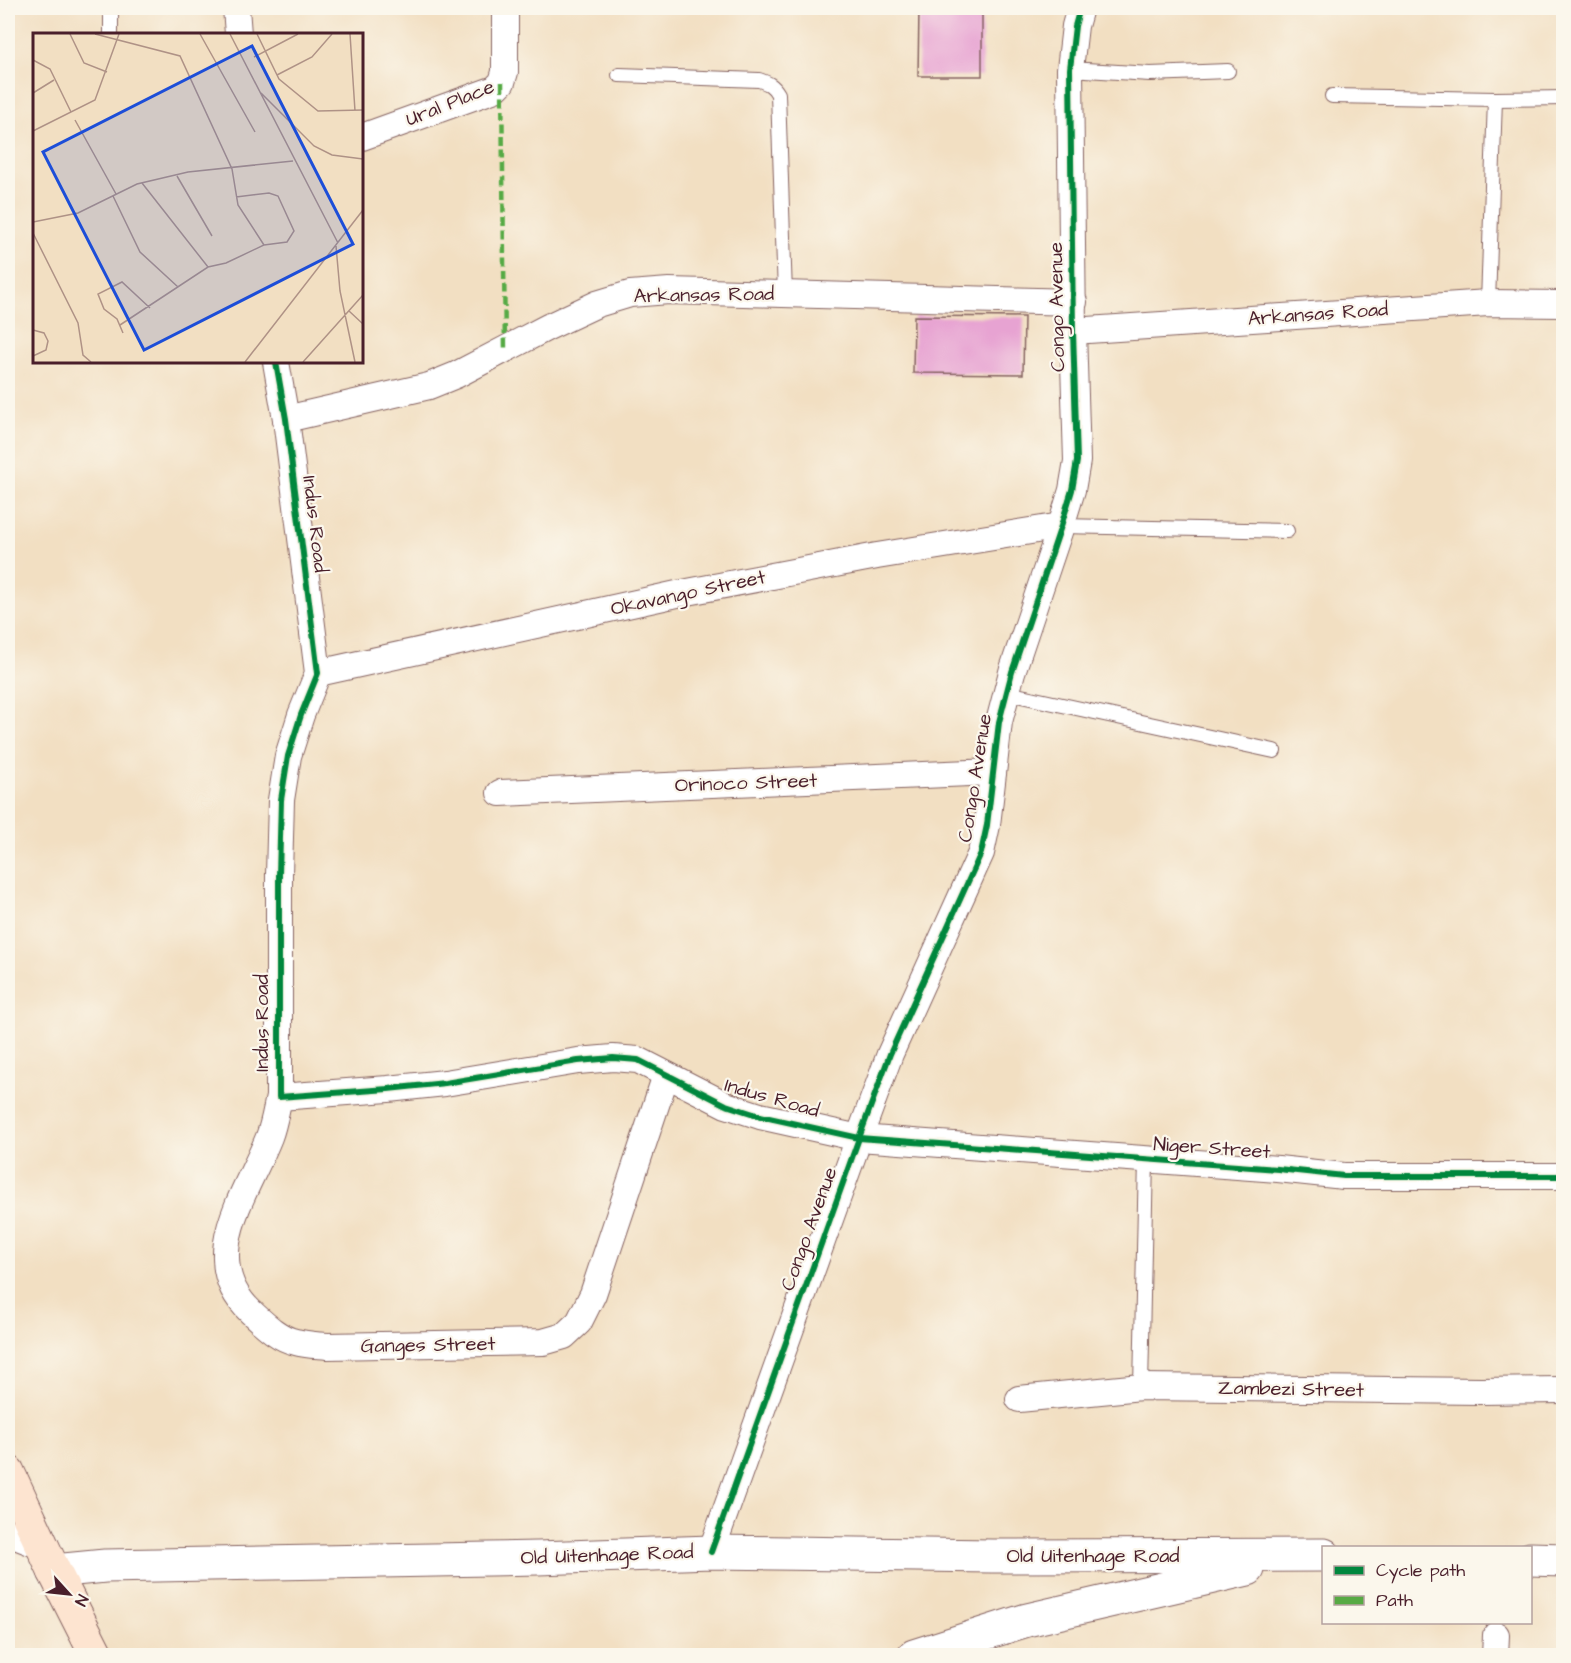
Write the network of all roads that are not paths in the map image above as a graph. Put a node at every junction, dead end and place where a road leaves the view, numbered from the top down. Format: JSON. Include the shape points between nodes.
{"nodes":[{"id":1,"x":111,"y":8,"type":"edge"},
{"id":2,"x":236,"y":8,"type":"edge"},
{"id":3,"x":505,"y":8,"type":"edge"},
{"id":4,"x":1080,"y":8,"type":"edge"},
{"id":5,"x":111,"y":33,"type":"edge"},
{"id":6,"x":238,"y":33,"type":"edge"},
{"id":7,"x":1070,"y":69,"type":"junction"},
{"id":8,"x":1228,"y":71,"type":"dead end"},
{"id":9,"x":619,"y":75,"type":"dead end"},
{"id":10,"x":1332,"y":96,"type":"dead end"},
{"id":11,"x":1495,"y":99,"type":"junction"},
{"id":12,"x":1563,"y":99,"type":"edge"},
{"id":13,"x":363,"y":137,"type":"edge"},
{"id":14,"x":785,"y":294,"type":"junction"},
{"id":15,"x":1074,"y":302,"type":"junction"},
{"id":16,"x":1488,"y":303,"type":"junction"},
{"id":17,"x":1563,"y":304,"type":"edge"},
{"id":18,"x":1073,"y":331,"type":"junction"},
{"id":19,"x":276,"y":363,"type":"edge"},
{"id":20,"x":286,"y":419,"type":"junction"},
{"id":21,"x":1061,"y":526,"type":"junction"},
{"id":22,"x":1287,"y":531,"type":"dead end"},
{"id":23,"x":318,"y":673,"type":"junction"},
{"id":24,"x":1007,"y":693,"type":"junction"},
{"id":25,"x":1274,"y":751,"type":"dead end"},
{"id":26,"x":993,"y":772,"type":"junction"},
{"id":27,"x":500,"y":794,"type":"dead end"},
{"id":28,"x":666,"y":1075,"type":"junction"},
{"id":29,"x":279,"y":1097,"type":"junction"},
{"id":30,"x":859,"y":1138,"type":"junction"},
{"id":31,"x":1146,"y":1159,"type":"junction"},
{"id":32,"x":1563,"y":1176,"type":"edge"},
{"id":33,"x":1141,"y":1387,"type":"junction"},
{"id":34,"x":1563,"y":1390,"type":"edge"},
{"id":35,"x":1019,"y":1399,"type":"dead end"},
{"id":36,"x":8,"y":1472,"type":"edge"},
{"id":37,"x":8,"y":1533,"type":"edge"},
{"id":38,"x":711,"y":1552,"type":"junction"},
{"id":39,"x":1314,"y":1555,"type":"edge"},
{"id":40,"x":48,"y":1559,"type":"junction"},
{"id":41,"x":1532,"y":1559,"type":"edge"},
{"id":42,"x":1563,"y":1560,"type":"edge"},
{"id":43,"x":96,"y":1656,"type":"edge"},
{"id":44,"x":914,"y":1656,"type":"edge"}],
"edges":[{"from":1,"to":5,"type":"lane"},
{"from":2,"to":6,"type":"street"},
{"from":3,"to":13,"type":"street","name":"Ural Place","via":[[505,72],[495,89]]},
{"from":4,"to":7,"type":"street","name":"Congo Avenue"},
{"from":7,"to":8,"type":"lane","via":[[1150,74]]},
{"from":7,"to":15,"type":"street","name":"Congo Avenue"},
{"from":9,"to":14,"type":"lane","via":[[759,80],[774,87],[778,94]]},
{"from":10,"to":11,"type":"lane"},
{"from":11,"to":12,"type":"lane"},
{"from":11,"to":16,"type":"lane"},
{"from":14,"to":15,"type":"street","name":"Arkansas Road"},
{"from":14,"to":20,"type":"street","name":"Arkansas Road","via":[[630,294],[597,304],[429,386]]},
{"from":15,"to":18,"type":"street","name":"Congo Avenue"},
{"from":16,"to":17,"type":"street","name":"Arkansas Road"},
{"from":16,"to":18,"type":"street","name":"Arkansas Road"},
{"from":18,"to":21,"type":"street","name":"Congo Avenue","via":[[1077,461]]},
{"from":19,"to":20,"type":"street","name":"Indus Road"},
{"from":20,"to":23,"type":"street","name":"Indus Road"},
{"from":21,"to":22,"type":"lane"},
{"from":21,"to":23,"type":"street","name":"Okavango Street","via":[[676,594]]},
{"from":21,"to":24,"type":"street","name":"Congo Avenue"},
{"from":23,"to":29,"type":"street","name":"Indus Road","via":[[288,756],[281,800]]},
{"from":24,"to":25,"type":"lane"},
{"from":24,"to":26,"type":"street","name":"Congo Avenue"},
{"from":26,"to":27,"type":"street","name":"Orinoco Street"},
{"from":26,"to":30,"type":"street","name":"Congo Avenue","via":[[981,853],[890,1054]]},
{"from":28,"to":29,"type":"street","name":"Indus Road","via":[[638,1060],[613,1058],[445,1083]]},
{"from":28,"to":29,"type":"street","name":"Ganges Street","via":[[593,1294],[579,1322],[564,1336],[543,1342],[327,1346],[294,1342],[268,1328],[241,1302],[227,1276],[225,1249],[234,1215],[270,1134]]},
{"from":28,"to":30,"type":"street","name":"Indus Road","via":[[726,1105]]},
{"from":30,"to":31,"type":"street","name":"Niger Street"},
{"from":30,"to":38,"type":"street","name":"Congo Avenue"},
{"from":31,"to":32,"type":"street","name":"Niger Street","via":[[1344,1176]]},
{"from":31,"to":33,"type":"lane"},
{"from":33,"to":34,"type":"street","name":"Zambezi Street"},
{"from":33,"to":35,"type":"street","name":"Zambezi Street"},
{"from":36,"to":40,"type":"main road"},
{"from":37,"to":40,"type":"street"},
{"from":38,"to":39,"type":"street","name":"Old Uitenhage Road"},
{"from":38,"to":40,"type":"street","name":"Old Uitenhage Road","via":[[105,1566]]},
{"from":39,"to":44,"type":"street","name":"Old Uitenhage Road","via":[[1027,1620]]},
{"from":40,"to":43,"type":"main road"},
{"from":41,"to":42,"type":"street"}]}
